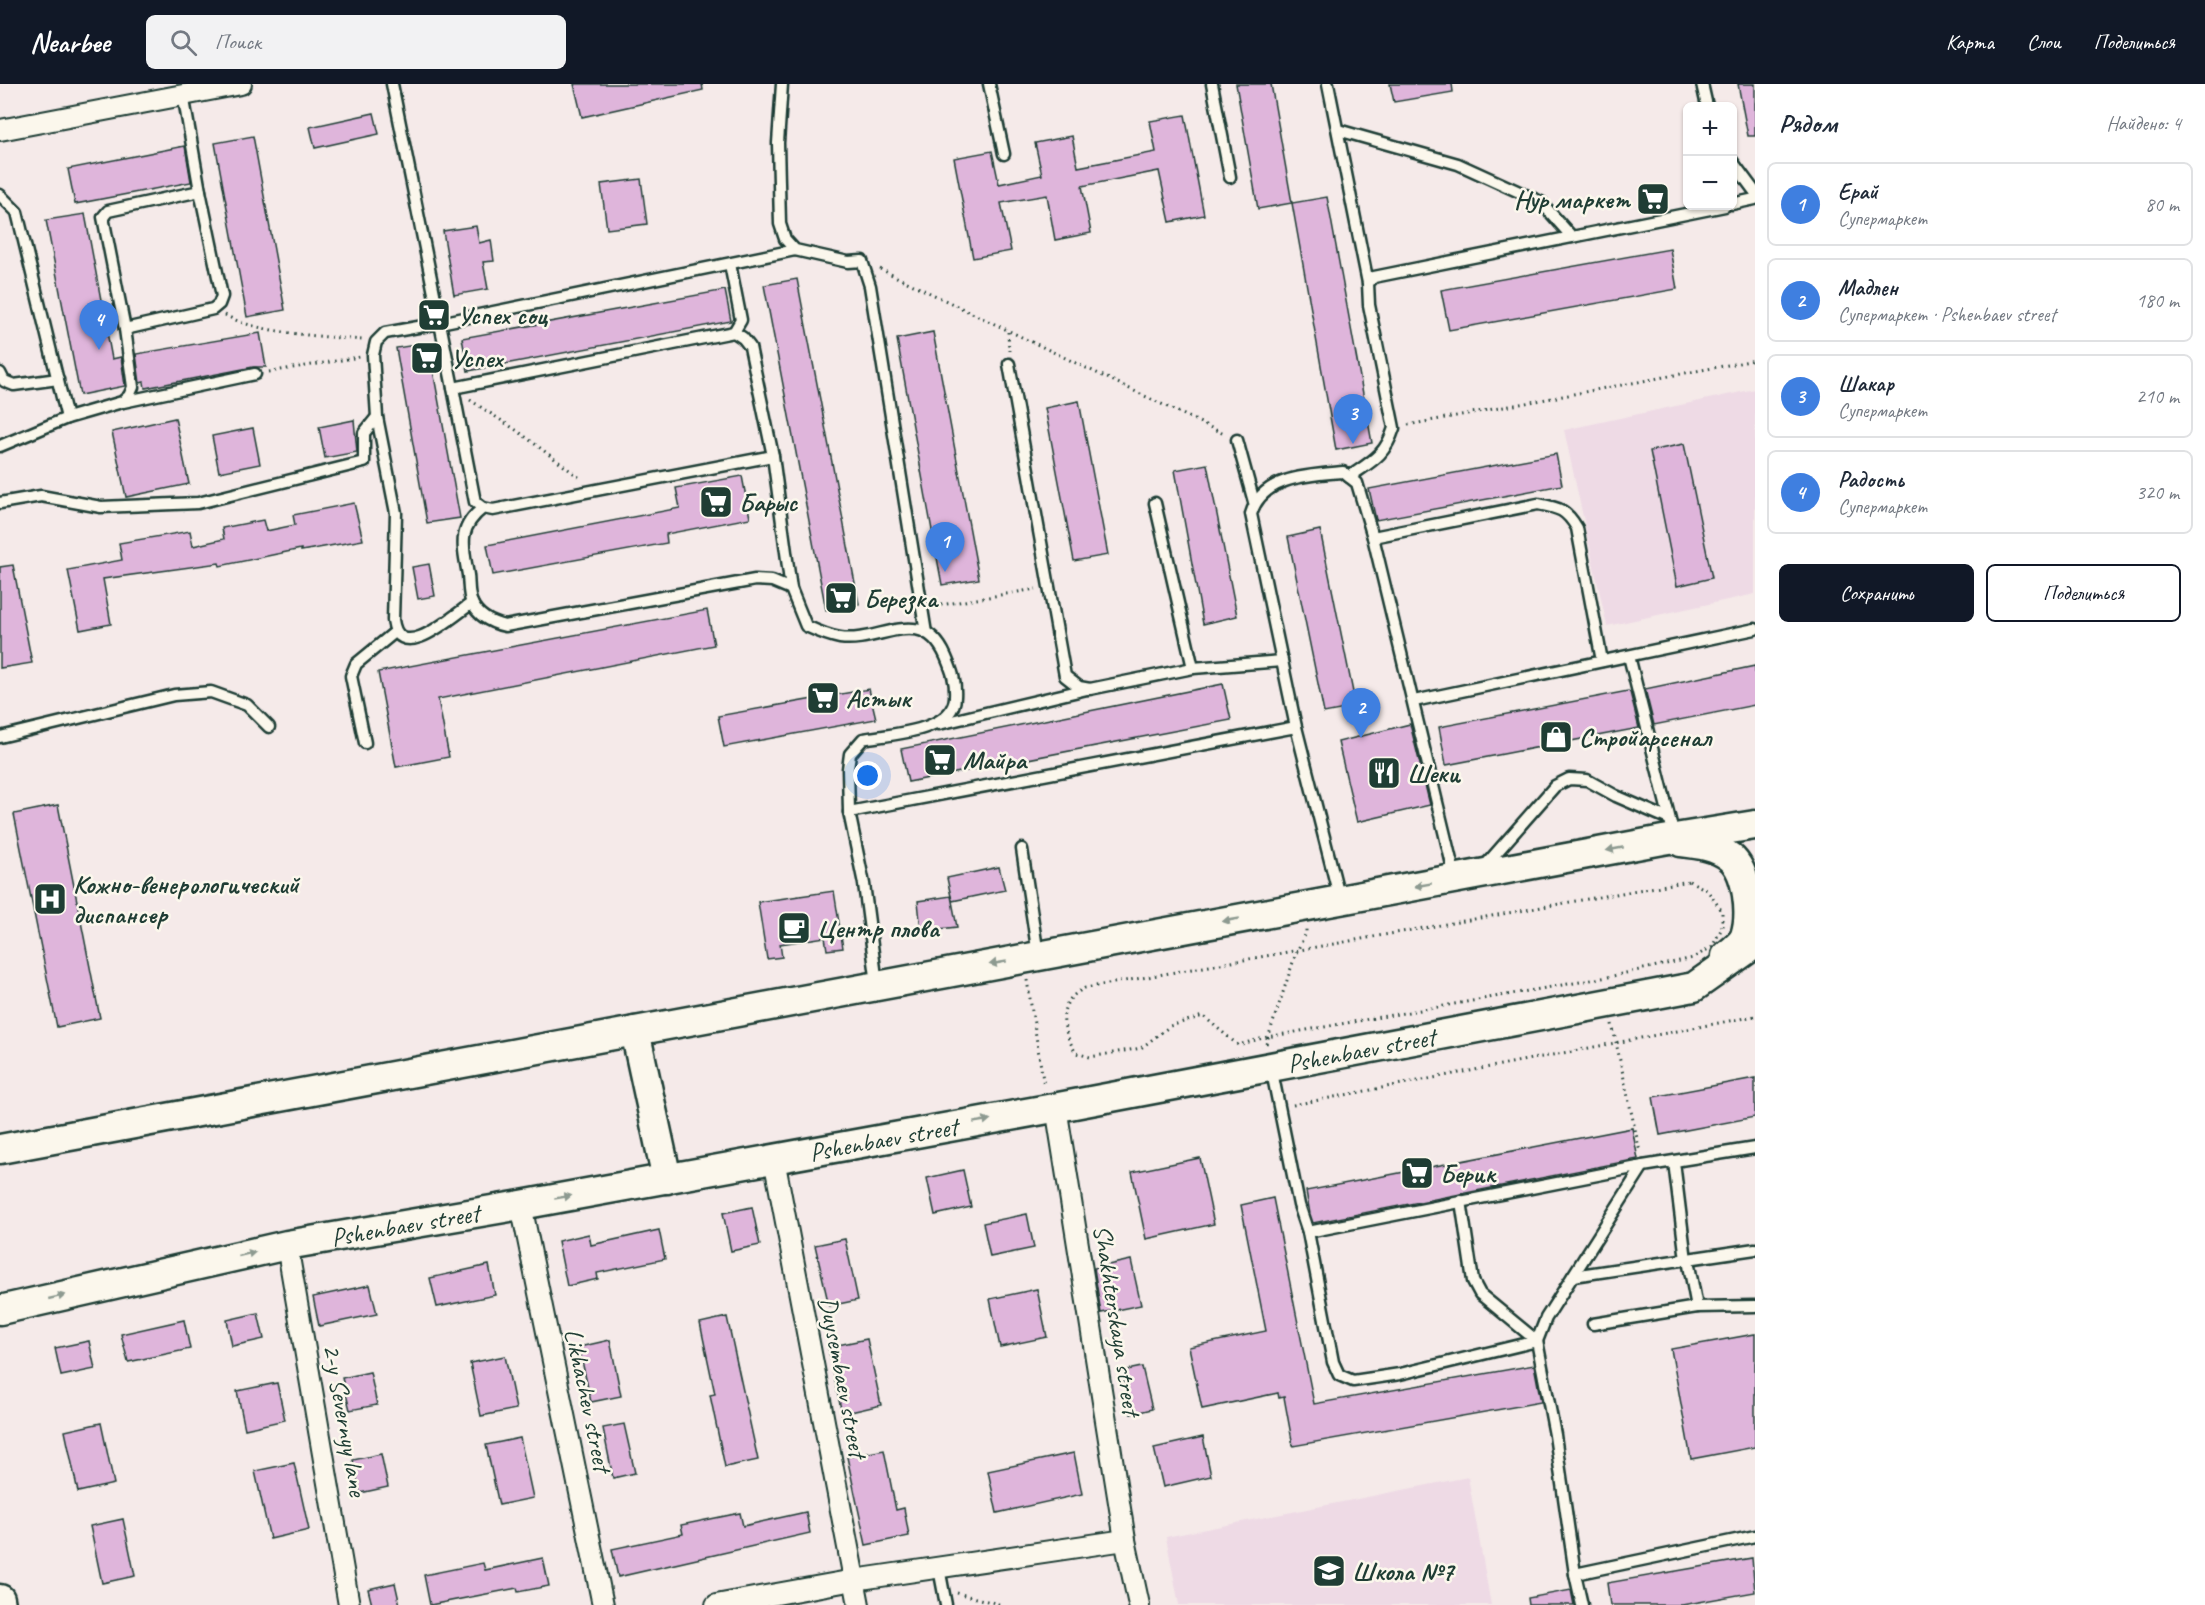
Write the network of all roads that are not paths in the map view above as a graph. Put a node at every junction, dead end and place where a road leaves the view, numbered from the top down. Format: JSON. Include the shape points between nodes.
{"nodes":[{"id":1,"x":241,"y":84,"type":"edge"},
{"id":2,"x":392,"y":84,"type":"edge"},
{"id":3,"x":782,"y":84,"type":"edge"},
{"id":4,"x":989,"y":84,"type":"edge"},
{"id":5,"x":1212,"y":84,"type":"edge"},
{"id":6,"x":1328,"y":84,"type":"edge"},
{"id":7,"x":1702,"y":84,"type":"edge"},
{"id":8,"x":183,"y":94,"type":"junction"},
{"id":9,"x":1706,"y":102,"type":"edge"},
{"id":10,"x":0,"y":129,"type":"edge"},
{"id":11,"x":1338,"y":130,"type":"junction"},
{"id":12,"x":1004,"y":154,"type":"dead end"},
{"id":13,"x":1737,"y":168,"type":"edge"},
{"id":14,"x":1230,"y":177,"type":"dead end"},
{"id":15,"x":200,"y":191,"type":"junction"},
{"id":16,"x":1755,"y":192,"type":"edge"},
{"id":17,"x":0,"y":195,"type":"edge"},
{"id":18,"x":1755,"y":199,"type":"edge"},
{"id":19,"x":1737,"y":203,"type":"edge"},
{"id":20,"x":1705,"y":210,"type":"edge"},
{"id":21,"x":1572,"y":237,"type":"junction"},
{"id":22,"x":795,"y":250,"type":"junction"},
{"id":23,"x":730,"y":264,"type":"junction"},
{"id":24,"x":1368,"y":284,"type":"junction"},
{"id":25,"x":440,"y":323,"type":"junction"},
{"id":26,"x":125,"y":329,"type":"junction"},
{"id":27,"x":734,"y":332,"type":"junction"},
{"id":28,"x":1009,"y":364,"type":"dead end"},
{"id":29,"x":0,"y":373,"type":"edge"},
{"id":30,"x":255,"y":374,"type":"road end"},
{"id":31,"x":58,"y":379,"type":"junction"},
{"id":32,"x":453,"y":388,"type":"junction"},
{"id":33,"x":122,"y":402,"type":"junction"},
{"id":34,"x":377,"y":417,"type":"junction"},
{"id":35,"x":67,"y":418,"type":"junction"},
{"id":36,"x":1237,"y":440,"type":"road end"},
{"id":37,"x":0,"y":446,"type":"edge"},
{"id":38,"x":773,"y":456,"type":"junction"},
{"id":39,"x":1349,"y":477,"type":"junction"},
{"id":40,"x":1254,"y":502,"type":"junction"},
{"id":41,"x":0,"y":503,"type":"edge"},
{"id":42,"x":1155,"y":503,"type":"dead end"},
{"id":43,"x":483,"y":508,"type":"junction"},
{"id":44,"x":1373,"y":537,"type":"junction"},
{"id":45,"x":791,"y":589,"type":"junction"},
{"id":46,"x":472,"y":603,"type":"junction"},
{"id":47,"x":1755,"y":629,"type":"edge"},
{"id":48,"x":395,"y":632,"type":"junction"},
{"id":49,"x":926,"y":633,"type":"junction"},
{"id":50,"x":1629,"y":656,"type":"junction"},
{"id":51,"x":1282,"y":661,"type":"junction"},
{"id":52,"x":1602,"y":661,"type":"junction"},
{"id":53,"x":1193,"y":668,"type":"junction"},
{"id":54,"x":1090,"y":689,"type":"junction"},
{"id":55,"x":1414,"y":701,"type":"junction"},
{"id":56,"x":930,"y":726,"type":"junction"},
{"id":57,"x":269,"y":727,"type":"dead end"},
{"id":58,"x":1296,"y":727,"type":"junction"},
{"id":59,"x":0,"y":737,"type":"edge"},
{"id":60,"x":365,"y":743,"type":"dead end"},
{"id":61,"x":849,"y":812,"type":"junction"},
{"id":62,"x":1755,"y":825,"type":"edge"},
{"id":63,"x":1669,"y":833,"type":"junction"},
{"id":64,"x":1022,"y":849,"type":"dead end"},
{"id":65,"x":1466,"y":877,"type":"junction"},
{"id":66,"x":1340,"y":900,"type":"junction"},
{"id":67,"x":1755,"y":944,"type":"edge"},
{"id":68,"x":1030,"y":957,"type":"junction"},
{"id":69,"x":877,"y":985,"type":"junction"},
{"id":70,"x":1694,"y":987,"type":"junction"},
{"id":71,"x":635,"y":1031,"type":"junction"},
{"id":72,"x":1267,"y":1068,"type":"junction"},
{"id":73,"x":1052,"y":1108,"type":"junction"},
{"id":74,"x":1755,"y":1148,"type":"edge"},
{"id":75,"x":0,"y":1149,"type":"edge"},
{"id":76,"x":774,"y":1159,"type":"junction"},
{"id":77,"x":1674,"y":1162,"type":"junction"},
{"id":78,"x":1643,"y":1166,"type":"junction"},
{"id":79,"x":667,"y":1179,"type":"junction"},
{"id":80,"x":1461,"y":1201,"type":"junction"},
{"id":81,"x":521,"y":1205,"type":"junction"},
{"id":82,"x":1308,"y":1232,"type":"junction"},
{"id":83,"x":287,"y":1245,"type":"junction"},
{"id":84,"x":1755,"y":1249,"type":"edge"},
{"id":85,"x":1687,"y":1260,"type":"junction"},
{"id":86,"x":1573,"y":1276,"type":"junction"},
{"id":87,"x":1697,"y":1306,"type":"junction"},
{"id":88,"x":1755,"y":1306,"type":"edge"},
{"id":89,"x":0,"y":1310,"type":"edge"},
{"id":90,"x":1593,"y":1324,"type":"dead end"},
{"id":91,"x":1537,"y":1341,"type":"junction"},
{"id":92,"x":1755,"y":1536,"type":"edge"},
{"id":93,"x":1125,"y":1540,"type":"junction"},
{"id":94,"x":939,"y":1568,"type":"junction"},
{"id":95,"x":1575,"y":1574,"type":"junction"},
{"id":96,"x":854,"y":1580,"type":"junction"},
{"id":97,"x":0,"y":1599,"type":"edge"},
{"id":98,"x":1,"y":1605,"type":"edge"},
{"id":99,"x":349,"y":1605,"type":"edge"},
{"id":100,"x":603,"y":1605,"type":"edge"},
{"id":101,"x":716,"y":1605,"type":"edge"},
{"id":102,"x":859,"y":1605,"type":"edge"},
{"id":103,"x":946,"y":1605,"type":"edge"},
{"id":104,"x":1139,"y":1605,"type":"edge"},
{"id":105,"x":1582,"y":1605,"type":"edge"}],
"edges":[{"from":1,"to":8,"type":"street"},
{"from":2,"to":25,"type":"lane"},
{"from":3,"to":22,"type":"lane","via":[[778,143],[780,224],[785,239]]},
{"from":4,"to":12,"type":"lane"},
{"from":5,"to":14,"type":"lane"},
{"from":6,"to":11,"type":"lane"},
{"from":7,"to":9,"type":"lane"},
{"from":8,"to":10,"type":"street"},
{"from":8,"to":15,"type":"lane"},
{"from":11,"to":21,"type":"lane","via":[[1458,164],[1489,178],[1541,202]]},
{"from":11,"to":24,"type":"lane"},
{"from":13,"to":16,"type":"lane"},
{"from":15,"to":26,"type":"lane","via":[[222,296],[219,304],[213,309]]},
{"from":15,"to":26,"type":"lane","via":[[108,211],[103,217]]},
{"from":17,"to":31,"type":"lane","via":[[17,212]]},
{"from":18,"to":19,"type":"lane"},
{"from":20,"to":21,"type":"lane"},
{"from":21,"to":24,"type":"lane","via":[[1385,274]]},
{"from":22,"to":23,"type":"lane"},
{"from":22,"to":49,"type":"lane","via":[[848,262],[862,261],[870,286]]},
{"from":23,"to":25,"type":"lane"},
{"from":23,"to":27,"type":"lane","via":[[741,320]]},
{"from":24,"to":39,"type":"lane","via":[[1394,428],[1389,445]]},
{"from":25,"to":32,"type":"lane"},
{"from":25,"to":34,"type":"lane","via":[[385,333],[376,342],[373,355]]},
{"from":26,"to":33,"type":"lane","via":[[133,387]]},
{"from":27,"to":32,"type":"lane"},
{"from":27,"to":38,"type":"lane","via":[[750,347]]},
{"from":28,"to":54,"type":"lane","via":[[1065,676],[1079,687]]},
{"from":29,"to":31,"type":"lane","via":[[4,381],[14,385]]},
{"from":30,"to":33,"type":"lane"},
{"from":31,"to":35,"type":"lane"},
{"from":32,"to":43,"type":"lane","via":[[475,502]]},
{"from":33,"to":35,"type":"lane"},
{"from":34,"to":41,"type":"lane","via":[[364,433],[364,462],[198,503],[101,507],[41,496]]},
{"from":34,"to":48,"type":"lane","via":[[396,513]]},
{"from":35,"to":37,"type":"lane"},
{"from":36,"to":40,"type":"lane"},
{"from":38,"to":43,"type":"lane","via":[[493,510]]},
{"from":38,"to":45,"type":"lane"},
{"from":39,"to":40,"type":"lane","via":[[1343,472],[1293,477]]},
{"from":39,"to":44,"type":"lane","via":[[1357,483]]},
{"from":40,"to":51,"type":"lane","via":[[1251,514]]},
{"from":42,"to":53,"type":"lane"},
{"from":43,"to":46,"type":"lane","via":[[471,518],[463,544]]},
{"from":44,"to":52,"type":"lane","via":[[1538,504],[1569,514],[1577,528]]},
{"from":44,"to":55,"type":"lane"},
{"from":45,"to":46,"type":"lane","via":[[772,581],[755,580],[505,627],[489,622]]},
{"from":45,"to":49,"type":"lane","via":[[806,626],[825,634],[842,639],[908,628]]},
{"from":46,"to":48,"type":"lane","via":[[423,636],[410,640]]},
{"from":47,"to":50,"type":"lane"},
{"from":48,"to":60,"type":"lane","via":[[356,664],[351,676]]},
{"from":49,"to":56,"type":"lane","via":[[939,642],[956,681],[955,705],[947,717]]},
{"from":50,"to":52,"type":"lane"},
{"from":50,"to":63,"type":"lane"},
{"from":51,"to":53,"type":"lane"},
{"from":51,"to":58,"type":"lane"},
{"from":52,"to":55,"type":"lane"},
{"from":53,"to":54,"type":"lane"},
{"from":54,"to":56,"type":"lane"},
{"from":55,"to":65,"type":"lane"},
{"from":56,"to":61,"type":"lane","via":[[863,739],[850,754]]},
{"from":57,"to":59,"type":"lane","via":[[247,705],[211,692],[174,695]]},
{"from":58,"to":61,"type":"lane"},
{"from":58,"to":66,"type":"lane"},
{"from":61,"to":69,"type":"lane","via":[[864,884]]},
{"from":62,"to":63,"type":"main road"},
{"from":63,"to":65,"type":"main road","one_way":true},
{"from":63,"to":65,"type":"lane","via":[[1587,780],[1569,779],[1555,786]]},
{"from":63,"to":70,"type":"main road","via":[[1731,858],[1744,882],[1750,910],[1744,939]]},
{"from":64,"to":68,"type":"lane"},
{"from":65,"to":66,"type":"main road","one_way":true},
{"from":66,"to":68,"type":"main road","one_way":true},
{"from":67,"to":70,"type":"main road","name":"Pshenbaev street"},
{"from":68,"to":69,"type":"main road","one_way":true},
{"from":69,"to":71,"type":"main road"},
{"from":70,"to":72,"type":"main road","name":"Pshenbaev street"},
{"from":71,"to":75,"type":"main road"},
{"from":71,"to":79,"type":"main road"},
{"from":72,"to":73,"type":"main road","name":"Pshenbaev street"},
{"from":72,"to":82,"type":"lane"},
{"from":76,"to":73,"type":"main road","name":"Pshenbaev street","one_way":true},
{"from":73,"to":93,"type":"street","name":"Shakhterskaya street"},
{"from":74,"to":77,"type":"lane"},
{"from":76,"to":79,"type":"main road","name":"Pshenbaev street"},
{"from":76,"to":96,"type":"street","name":"Duysembaev street"},
{"from":77,"to":78,"type":"lane"},
{"from":77,"to":85,"type":"lane"},
{"from":78,"to":80,"type":"lane"},
{"from":78,"to":86,"type":"lane"},
{"from":81,"to":79,"type":"main road","name":"Pshenbaev street","one_way":true},
{"from":80,"to":82,"type":"lane"},
{"from":80,"to":91,"type":"lane","via":[[1473,1281],[1480,1294]]},
{"from":81,"to":83,"type":"main road","name":"Pshenbaev street"},
{"from":81,"to":100,"type":"street","name":"Likhachev street"},
{"from":82,"to":91,"type":"lane","via":[[1333,1362],[1339,1375],[1353,1381],[1400,1374]]},
{"from":89,"to":83,"type":"main road","name":"Pshenbaev street","one_way":true},
{"from":83,"to":99,"type":"street","name":"2-y Severnyy lane"},
{"from":84,"to":85,"type":"lane"},
{"from":85,"to":86,"type":"lane"},
{"from":85,"to":87,"type":"lane"},
{"from":86,"to":91,"type":"lane","via":[[1546,1318]]},
{"from":87,"to":88,"type":"lane"},
{"from":87,"to":90,"type":"lane"},
{"from":91,"to":95,"type":"lane"},
{"from":92,"to":95,"type":"lane"},
{"from":93,"to":94,"type":"street"},
{"from":93,"to":104,"type":"street","name":"Shakhterskaya street"},
{"from":94,"to":96,"type":"street"},
{"from":94,"to":103,"type":"lane"},
{"from":95,"to":105,"type":"lane"},
{"from":96,"to":101,"type":"street"},
{"from":96,"to":102,"type":"street","name":"Duysembaev street"},
{"from":97,"to":98,"type":"main road"}]}
